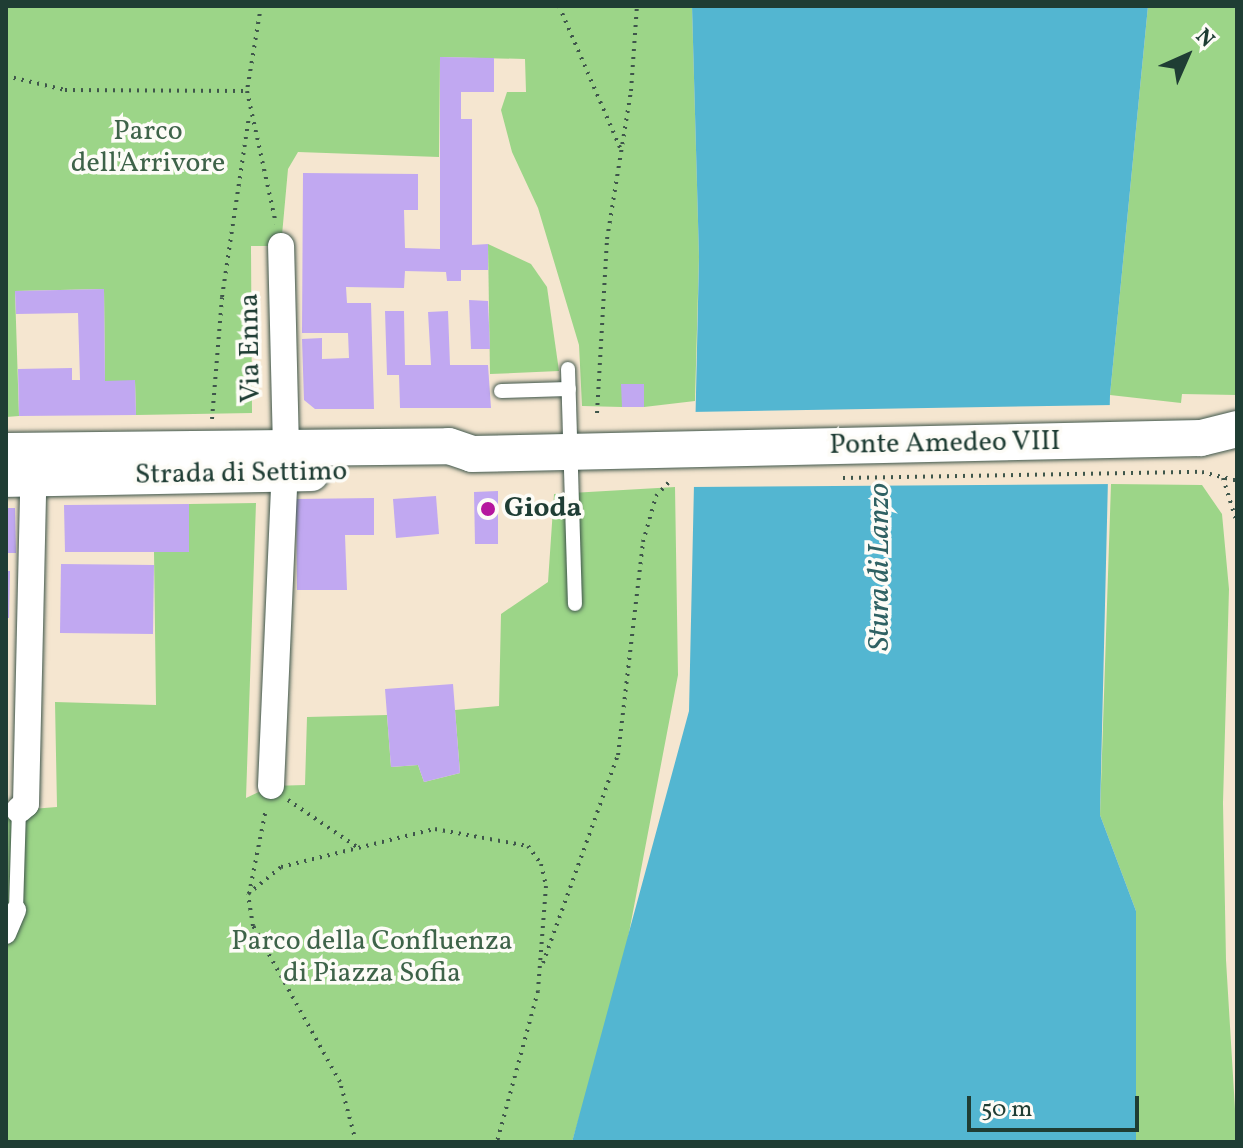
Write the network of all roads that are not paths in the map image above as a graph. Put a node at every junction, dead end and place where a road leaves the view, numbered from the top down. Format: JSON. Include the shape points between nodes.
{"nodes":[{"id":1,"x":281,"y":246,"type":"road end"},
{"id":2,"x":568,"y":369,"type":"dead end"},
{"id":3,"x":569,"y":389,"type":"junction"},
{"id":4,"x":501,"y":391,"type":"dead end"},
{"id":5,"x":688,"y":450,"type":"joint"},
{"id":6,"x":1218,"y":450,"type":"edge"},
{"id":7,"x":571,"y":451,"type":"junction"},
{"id":8,"x":285,"y":461,"type":"junction"},
{"id":9,"x":20,"y":465,"type":"edge"},
{"id":10,"x":575,"y":604,"type":"dead end"},
{"id":11,"x":271,"y":786,"type":"road end"},
{"id":12,"x":19,"y":810,"type":"joint"},
{"id":13,"x":16,"y":910,"type":"joint"},
{"id":14,"x":6,"y":934,"type":"edge"}],
"edges":[{"from":1,"to":8,"type":"street","name":"Via Enna"},
{"from":2,"to":3,"type":"lane"},
{"from":3,"to":4,"type":"lane"},
{"from":3,"to":7,"type":"lane"},
{"from":5,"to":6,"type":"main road","name":"Ponte Amedeo VIII"},
{"from":5,"to":7,"type":"main road","name":"Strada di Settimo"},
{"from":7,"to":8,"type":"main road","name":"Strada di Settimo","via":[[472,454],[449,446]]},
{"from":7,"to":10,"type":"lane"},
{"from":8,"to":9,"type":"main road","name":"Strada di Settimo"},
{"from":8,"to":11,"type":"street","name":"Via Enna"},
{"from":9,"to":12,"type":"street","via":[[26,804]]},
{"from":12,"to":13,"type":"lane"},
{"from":13,"to":14,"type":"street"}]}
